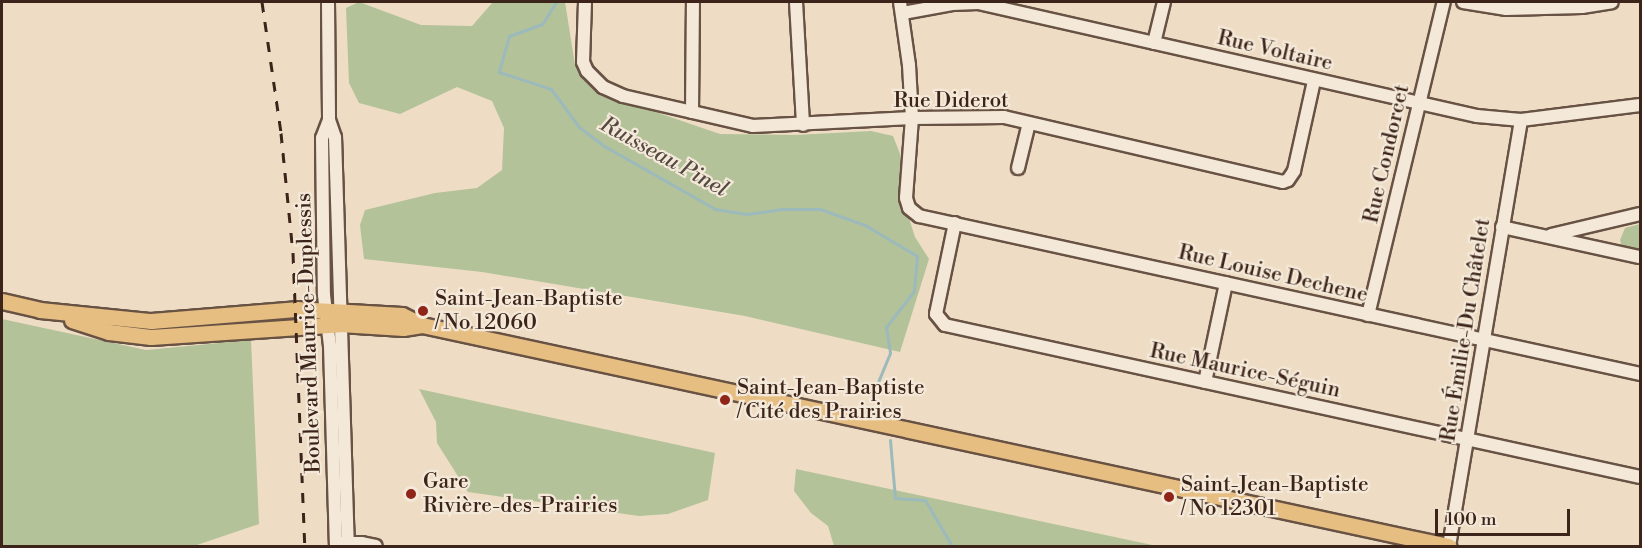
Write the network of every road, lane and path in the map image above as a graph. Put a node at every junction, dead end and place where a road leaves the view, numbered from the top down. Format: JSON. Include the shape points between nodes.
{"nodes":[{"id":1,"x":328,"y":2,"type":"edge"},
{"id":2,"x":585,"y":2,"type":"edge"},
{"id":3,"x":693,"y":2,"type":"edge"},
{"id":4,"x":796,"y":2,"type":"edge"},
{"id":5,"x":1164,"y":2,"type":"edge"},
{"id":6,"x":1444,"y":2,"type":"edge"},
{"id":7,"x":1463,"y":2,"type":"edge"},
{"id":8,"x":1612,"y":2,"type":"edge"},
{"id":9,"x":901,"y":7,"type":"edge"},
{"id":10,"x":1154,"y":43,"type":"junction"},
{"id":11,"x":1314,"y":81,"type":"junction"},
{"id":12,"x":1418,"y":105,"type":"junction"},
{"id":13,"x":1641,"y":105,"type":"edge"},
{"id":14,"x":692,"y":112,"type":"junction"},
{"id":15,"x":912,"y":118,"type":"junction"},
{"id":16,"x":1521,"y":120,"type":"junction"},
{"id":17,"x":1029,"y":123,"type":"junction"},
{"id":18,"x":803,"y":125,"type":"junction"},
{"id":19,"x":1018,"y":168,"type":"dead end"},
{"id":20,"x":1641,"y":214,"type":"edge"},
{"id":21,"x":955,"y":224,"type":"junction"},
{"id":22,"x":1502,"y":227,"type":"junction"},
{"id":23,"x":1547,"y":235,"type":"junction"},
{"id":24,"x":1641,"y":257,"type":"edge"},
{"id":25,"x":1226,"y":283,"type":"junction"},
{"id":26,"x":2,"y":302,"type":"edge"},
{"id":27,"x":1368,"y":315,"type":"junction"},
{"id":28,"x":332,"y":317,"type":"junction"},
{"id":29,"x":1483,"y":340,"type":"junction"},
{"id":30,"x":1641,"y":374,"type":"edge"},
{"id":31,"x":1205,"y":382,"type":"junction"},
{"id":32,"x":1468,"y":440,"type":"junction"},
{"id":33,"x":1641,"y":477,"type":"edge"},
{"id":34,"x":342,"y":545,"type":"edge"},
{"id":35,"x":376,"y":546,"type":"edge"},
{"id":36,"x":1448,"y":546,"type":"edge"}],
"edges":[{"from":1,"to":28,"type":"street","name":"Boulevard Maurice-Duplessis","via":[[328,120],[335,137]]},
{"from":2,"to":14,"type":"street","name":"Rue Diderot","via":[[582,50],[587,71],[603,87],[623,96]]},
{"from":3,"to":14,"type":"street"},
{"from":4,"to":18,"type":"street"},
{"from":5,"to":10,"type":"street"},
{"from":6,"to":12,"type":"street","name":"Rue Condorcet"},
{"from":7,"to":8,"type":"street","via":[[1506,9]]},
{"from":9,"to":10,"type":"street","name":"Rue Voltaire","via":[[978,3]]},
{"from":9,"to":15,"type":"street"},
{"from":10,"to":11,"type":"street","name":"Rue Voltaire"},
{"from":11,"to":12,"type":"street","name":"Rue Voltaire"},
{"from":11,"to":17,"type":"street","name":"Rue Diderot","via":[[1294,171],[1283,182]]},
{"from":12,"to":16,"type":"street","name":"Rue Voltaire"},
{"from":12,"to":27,"type":"street","name":"Rue Condorcet"},
{"from":13,"to":16,"type":"street","name":"Rue Voltaire"},
{"from":14,"to":18,"type":"street","name":"Rue Diderot","via":[[753,126]]},
{"from":15,"to":17,"type":"street","name":"Rue Diderot","via":[[1004,117]]},
{"from":15,"to":18,"type":"street","name":"Rue Diderot"},
{"from":15,"to":21,"type":"street","name":"Rue Louise Dechene","via":[[906,198],[909,208],[919,216]]},
{"from":16,"to":22,"type":"street","name":"Rue Émilie-Du Châtelet"},
{"from":17,"to":19,"type":"street"},
{"from":20,"to":23,"type":"street"},
{"from":21,"to":25,"type":"street","name":"Rue Louise Dechene"},
{"from":21,"to":31,"type":"street","name":"Rue Maurice-Séguin","via":[[936,314],[945,325]]},
{"from":22,"to":23,"type":"street"},
{"from":22,"to":29,"type":"street","name":"Rue Émilie-Du Châtelet"},
{"from":23,"to":24,"type":"street"},
{"from":25,"to":27,"type":"street","name":"Rue Louise Dechene"},
{"from":25,"to":31,"type":"street"},
{"from":26,"to":28,"type":"main road","via":[[109,332],[151,337]]},
{"from":27,"to":29,"type":"street","name":"Rue Louise Dechene"},
{"from":28,"to":34,"type":"street","name":"Boulevard Maurice-Duplessis","via":[[330,346]]},
{"from":28,"to":36,"type":"main road","via":[[402,315],[422,325]]},
{"from":29,"to":30,"type":"street","name":"Rue Louise Dechene"},
{"from":29,"to":32,"type":"street","name":"Rue Émilie-Du Châtelet"},
{"from":31,"to":32,"type":"street","name":"Rue Maurice-Séguin"},
{"from":32,"to":33,"type":"street","name":"Rue Maurice-Séguin"},
{"from":32,"to":36,"type":"street","name":"Rue Émilie-Du Châtelet"},
{"from":34,"to":35,"type":"street"}]}
